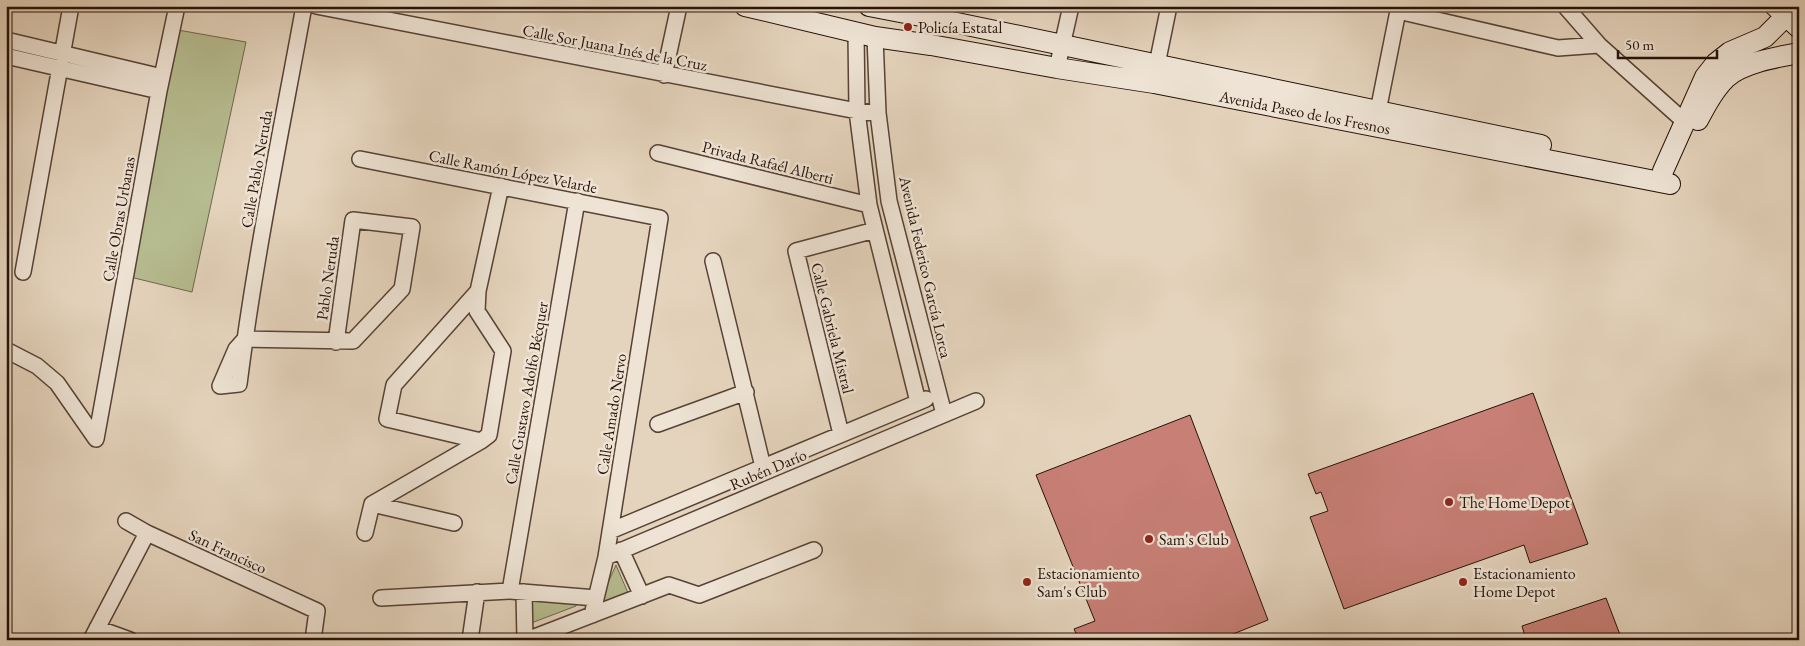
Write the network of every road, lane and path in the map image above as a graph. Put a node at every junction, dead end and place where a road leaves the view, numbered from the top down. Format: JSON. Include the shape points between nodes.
{"nodes":[{"id":1,"x":71,"y":6,"type":"edge"},
{"id":2,"x":176,"y":6,"type":"edge"},
{"id":3,"x":304,"y":6,"type":"edge"},
{"id":4,"x":316,"y":6,"type":"edge"},
{"id":5,"x":679,"y":6,"type":"edge"},
{"id":6,"x":745,"y":6,"type":"edge"},
{"id":7,"x":868,"y":6,"type":"edge"},
{"id":8,"x":1071,"y":6,"type":"edge"},
{"id":9,"x":1169,"y":6,"type":"edge"},
{"id":10,"x":1565,"y":6,"type":"edge"},
{"id":11,"x":1399,"y":9,"type":"edge"},
{"id":12,"x":1425,"y":11,"type":"edge"},
{"id":13,"x":937,"y":13,"type":"edge"},
{"id":14,"x":959,"y":15,"type":"edge"},
{"id":15,"x":1786,"y":17,"type":"edge"},
{"id":16,"x":856,"y":33,"type":"junction"},
{"id":17,"x":875,"y":37,"type":"junction"},
{"id":18,"x":6,"y":40,"type":"edge"},
{"id":19,"x":931,"y":45,"type":"junction"},
{"id":20,"x":1599,"y":45,"type":"junction"},
{"id":21,"x":1062,"y":46,"type":"junction"},
{"id":22,"x":951,"y":49,"type":"junction"},
{"id":23,"x":1799,"y":53,"type":"edge"},
{"id":24,"x":6,"y":56,"type":"edge"},
{"id":25,"x":61,"y":61,"type":"junction"},
{"id":26,"x":1057,"y":68,"type":"junction"},
{"id":27,"x":1155,"y":74,"type":"junction"},
{"id":28,"x":664,"y":75,"type":"junction"},
{"id":29,"x":161,"y":84,"type":"junction"},
{"id":30,"x":857,"y":111,"type":"junction"},
{"id":31,"x":878,"y":113,"type":"junction"},
{"id":32,"x":1376,"y":118,"type":"junction"},
{"id":33,"x":1685,"y":122,"type":"junction"},
{"id":34,"x":658,"y":153,"type":"dead end"},
{"id":35,"x":360,"y":159,"type":"dead end"},
{"id":36,"x":1666,"y":177,"type":"junction"},
{"id":37,"x":501,"y":186,"type":"junction"},
{"id":38,"x":577,"y":201,"type":"junction"},
{"id":39,"x":869,"y":205,"type":"junction"},
{"id":40,"x":660,"y":218,"type":"joint"},
{"id":41,"x":875,"y":230,"type":"junction"},
{"id":42,"x":713,"y":261,"type":"dead end"},
{"id":43,"x":23,"y":272,"type":"dead end"},
{"id":44,"x":478,"y":290,"type":"junction"},
{"id":45,"x":245,"y":339,"type":"joint"},
{"id":46,"x":336,"y":342,"type":"junction"},
{"id":47,"x":6,"y":350,"type":"edge"},
{"id":48,"x":746,"y":392,"type":"junction"},
{"id":49,"x":939,"y":394,"type":"junction"},
{"id":50,"x":976,"y":401,"type":"dead end"},
{"id":51,"x":918,"y":402,"type":"junction"},
{"id":52,"x":944,"y":414,"type":"junction"},
{"id":53,"x":658,"y":424,"type":"dead end"},
{"id":54,"x":841,"y":434,"type":"junction"},
{"id":55,"x":481,"y":441,"type":"junction"},
{"id":56,"x":763,"y":467,"type":"junction"},
{"id":57,"x":372,"y":504,"type":"junction"},
{"id":58,"x":126,"y":521,"type":"dead end"},
{"id":59,"x":454,"y":523,"type":"dead end"},
{"id":60,"x":610,"y":531,"type":"junction"},
{"id":61,"x":148,"y":533,"type":"junction"},
{"id":62,"x":365,"y":533,"type":"dead end"},
{"id":63,"x":621,"y":550,"type":"junction"},
{"id":64,"x":814,"y":550,"type":"dead end"},
{"id":65,"x":606,"y":557,"type":"junction"},
{"id":66,"x":517,"y":591,"type":"junction"},
{"id":67,"x":477,"y":592,"type":"junction"},
{"id":68,"x":642,"y":596,"type":"junction"},
{"id":69,"x":381,"y":598,"type":"dead end"},
{"id":70,"x":596,"y":598,"type":"junction"},
{"id":71,"x":592,"y":615,"type":"junction"},
{"id":72,"x":94,"y":634,"type":"edge"},
{"id":73,"x":130,"y":640,"type":"edge"},
{"id":74,"x":313,"y":640,"type":"edge"},
{"id":75,"x":470,"y":640,"type":"edge"},
{"id":76,"x":526,"y":640,"type":"edge"}],
"edges":[{"from":1,"to":25,"type":"street"},
{"from":2,"to":29,"type":"street","name":"Calle Obras Urbanas"},
{"from":3,"to":45,"type":"street","name":"Calle Pablo Neruda"},
{"from":4,"to":28,"type":"street","name":"Calle Sor Juana Inés de la Cruz"},
{"from":5,"to":28,"type":"street"},
{"from":6,"to":16,"type":"street","name":"Avenida Paseo de los Fresnos"},
{"from":7,"to":13,"type":"street","name":"Avenida Paseo de los Fresnos"},
{"from":8,"to":21,"type":"street"},
{"from":9,"to":27,"type":"street"},
{"from":10,"to":20,"type":"street"},
{"from":11,"to":12,"type":"street"},
{"from":11,"to":32,"type":"street"},
{"from":12,"to":20,"type":"street","via":[[1558,48]]},
{"from":13,"to":14,"type":"street","name":"Avenida Paseo de los Fresnos"},
{"from":13,"to":19,"type":"street"},
{"from":14,"to":21,"type":"street","name":"Avenida Paseo de los Fresnos"},
{"from":14,"to":22,"type":"street"},
{"from":15,"to":33,"type":"street","via":[[1765,37],[1730,52],[1716,63],[1705,77]]},
{"from":16,"to":17,"type":"street","name":"Avenida Paseo de los Fresnos"},
{"from":16,"to":30,"type":"street"},
{"from":17,"to":19,"type":"street","name":"Avenida Paseo de los Fresnos"},
{"from":17,"to":31,"type":"street","name":"Avenida Federico García Lorca"},
{"from":18,"to":25,"type":"street"},
{"from":19,"to":22,"type":"street","name":"Avenida Paseo de los Fresnos"},
{"from":20,"to":33,"type":"street"},
{"from":21,"to":26,"type":"street"},
{"from":21,"to":27,"type":"street","name":"Avenida Paseo de los Fresnos"},
{"from":22,"to":26,"type":"street","name":"Avenida Paseo de los Fresnos"},
{"from":23,"to":36,"type":"street","via":[[1743,67],[1727,77],[1714,92]]},
{"from":24,"to":25,"type":"street"},
{"from":25,"to":29,"type":"street"},
{"from":25,"to":43,"type":"street"},
{"from":26,"to":27,"type":"street","name":"Avenida Paseo de los Fresnos"},
{"from":27,"to":32,"type":"street","name":"Avenida Paseo de los Fresnos"},
{"from":28,"to":30,"type":"street","name":"Calle Sor Juana Inés de la Cruz"},
{"from":29,"to":47,"type":"street","name":"Calle Obras Urbanas","via":[[96,439],[58,383],[37,366]]},
{"from":30,"to":31,"type":"street","name":"Calle Sor Juana Inés de la Cruz"},
{"from":30,"to":39,"type":"street"},
{"from":31,"to":49,"type":"street","name":"Avenida Federico García Lorca","via":[[889,201]]},
{"from":32,"to":36,"type":"street","name":"Avenida Paseo de los Fresnos"},
{"from":33,"to":36,"type":"street"},
{"from":34,"to":39,"type":"street","name":"Privada Rafaél Alberti"},
{"from":35,"to":37,"type":"street","name":"Calle Ramón López Velarde"},
{"from":37,"to":38,"type":"street","name":"Calle Ramón López Velarde"},
{"from":37,"to":44,"type":"street"},
{"from":38,"to":40,"type":"street","name":"Calle Ramón López Velarde"},
{"from":38,"to":66,"type":"street","name":"Calle Gustavo Adolfo Bécquer"},
{"from":39,"to":41,"type":"street"},
{"from":40,"to":60,"type":"street","name":"Calle Amado Nervo"},
{"from":41,"to":51,"type":"street"},
{"from":41,"to":54,"type":"street","name":"Calle Gabriela Mistral","via":[[796,251]]},
{"from":42,"to":48,"type":"street"},
{"from":44,"to":55,"type":"street","via":[[477,311],[503,351],[489,435]]},
{"from":44,"to":55,"type":"street","via":[[394,385],[387,419]]},
{"from":45,"to":46,"type":"street","name":"Pablo Neruda"},
{"from":46,"to":46,"type":"street","name":"Pablo Neruda","via":[[353,341],[402,289],[412,227],[353,220]]},
{"from":48,"to":53,"type":"street"},
{"from":48,"to":56,"type":"street"},
{"from":49,"to":51,"type":"street","name":"Rubén Darío"},
{"from":49,"to":52,"type":"street","name":"Avenida Federico García Lorca"},
{"from":50,"to":52,"type":"street","name":"Rubén Darío"},
{"from":51,"to":54,"type":"street","name":"Rubén Darío"},
{"from":52,"to":63,"type":"street","name":"Rubén Darío"},
{"from":54,"to":56,"type":"street","name":"Rubén Darío"},
{"from":55,"to":57,"type":"street"},
{"from":56,"to":60,"type":"street","name":"Rubén Darío"},
{"from":57,"to":59,"type":"street"},
{"from":57,"to":62,"type":"street"},
{"from":58,"to":61,"type":"street","name":"San Francisco"},
{"from":60,"to":65,"type":"street","name":"Calle Amado Nervo"},
{"from":61,"to":72,"type":"street"},
{"from":61,"to":74,"type":"street","name":"San Francisco","via":[[317,611]]},
{"from":63,"to":65,"type":"street","name":"Rubén Darío"},
{"from":63,"to":68,"type":"street"},
{"from":64,"to":68,"type":"street","via":[[699,595],[669,585]]},
{"from":65,"to":70,"type":"street","name":"Calle Amado Nervo"},
{"from":66,"to":67,"type":"street"},
{"from":66,"to":70,"type":"street"},
{"from":66,"to":76,"type":"street"},
{"from":67,"to":69,"type":"street"},
{"from":67,"to":75,"type":"street"},
{"from":68,"to":71,"type":"street"},
{"from":70,"to":71,"type":"street","name":"Calle Amado Nervo"},
{"from":71,"to":76,"type":"street"},
{"from":72,"to":73,"type":"street"}]}
